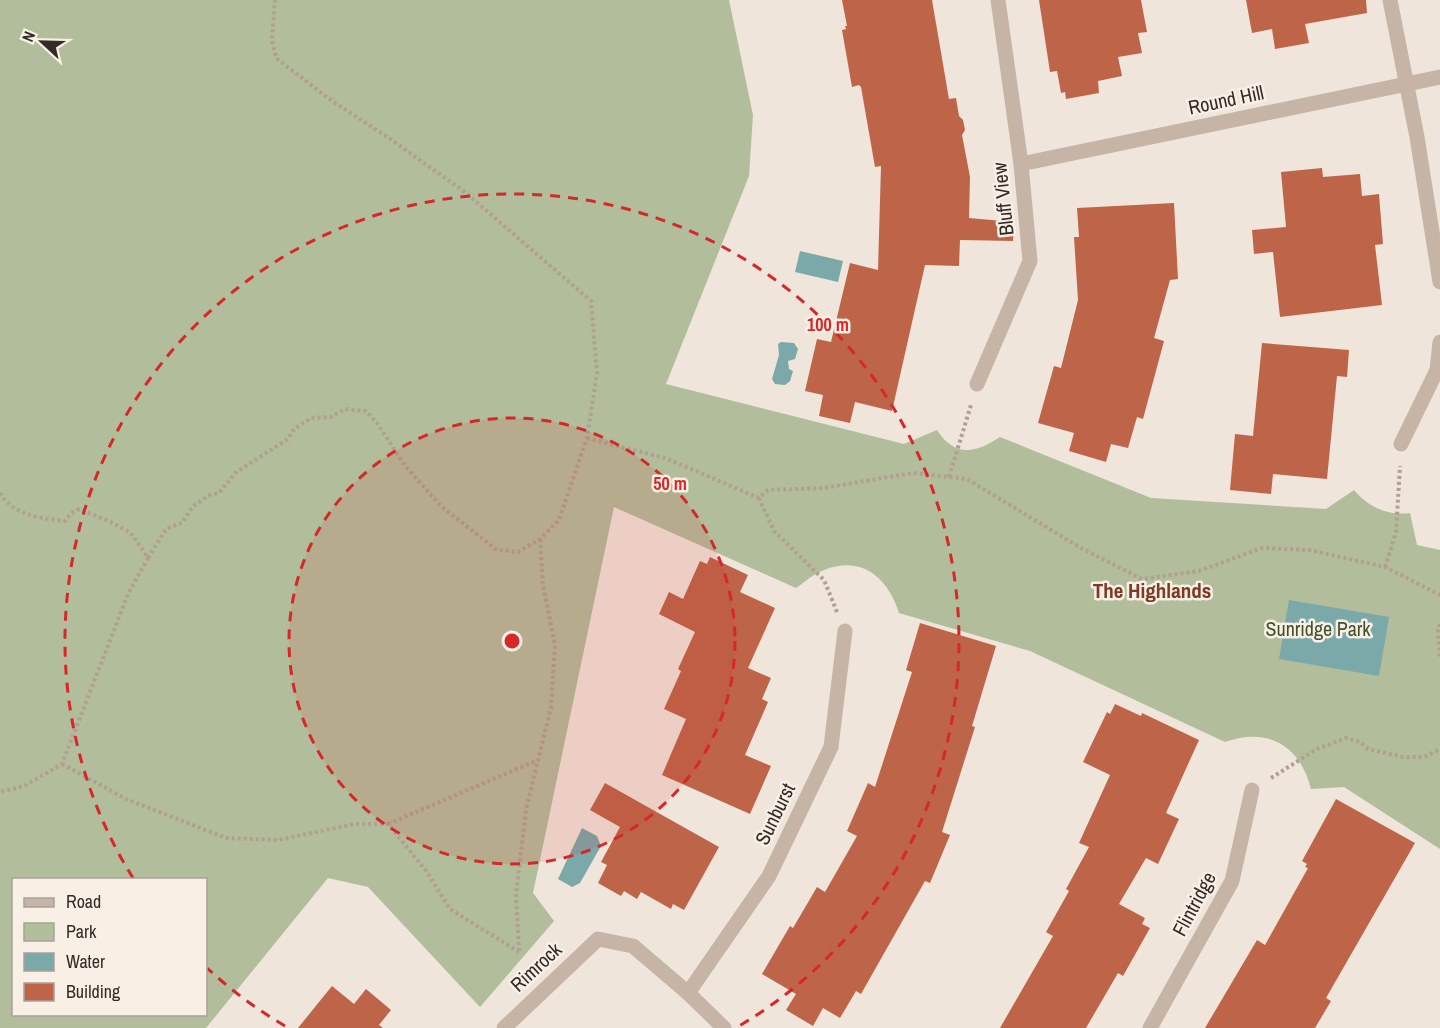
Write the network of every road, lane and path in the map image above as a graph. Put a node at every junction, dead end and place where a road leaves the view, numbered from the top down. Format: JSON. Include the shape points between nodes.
{"nodes":[{"id":1,"x":275,"y":0,"type":"edge"},
{"id":2,"x":998,"y":0,"type":"edge"},
{"id":3,"x":1390,"y":0,"type":"edge"},
{"id":4,"x":1440,"y":77,"type":"edge"},
{"id":5,"x":1407,"y":83,"type":"junction"},
{"id":6,"x":1021,"y":164,"type":"junction"},
{"id":7,"x":1440,"y":282,"type":"edge"},
{"id":8,"x":1440,"y":342,"type":"edge"},
{"id":9,"x":977,"y":384,"type":"joint"},
{"id":10,"x":587,"y":438,"type":"junction"},
{"id":11,"x":1401,"y":444,"type":"joint"},
{"id":12,"x":949,"y":477,"type":"junction"},
{"id":13,"x":0,"y":493,"type":"edge"},
{"id":14,"x":759,"y":498,"type":"junction"},
{"id":15,"x":540,"y":539,"type":"junction"},
{"id":16,"x":148,"y":558,"type":"junction"},
{"id":17,"x":1385,"y":567,"type":"junction"},
{"id":18,"x":1440,"y":595,"type":"edge"},
{"id":19,"x":1440,"y":624,"type":"edge"},
{"id":20,"x":845,"y":631,"type":"joint"},
{"id":21,"x":1440,"y":657,"type":"edge"},
{"id":22,"x":1440,"y":749,"type":"edge"},
{"id":23,"x":538,"y":760,"type":"junction"},
{"id":24,"x":62,"y":764,"type":"junction"},
{"id":25,"x":1252,"y":790,"type":"joint"},
{"id":26,"x":0,"y":792,"type":"edge"},
{"id":27,"x":388,"y":824,"type":"junction"},
{"id":28,"x":688,"y":993,"type":"junction"},
{"id":29,"x":504,"y":1028,"type":"edge"},
{"id":30,"x":724,"y":1028,"type":"edge"},
{"id":31,"x":1150,"y":1028,"type":"edge"}],
"edges":[{"from":1,"to":10,"type":"path","via":[[272,39],[276,58],[466,193],[591,301],[597,373]]},
{"from":2,"to":6,"type":"street","name":"Bluff View"},
{"from":3,"to":5,"type":"street"},
{"from":4,"to":5,"type":"street","name":"Round Hill"},
{"from":5,"to":6,"type":"street","name":"Round Hill"},
{"from":5,"to":7,"type":"street"},
{"from":6,"to":9,"type":"street","name":"Bluff View","via":[[1030,261]]},
{"from":8,"to":11,"type":"street","via":[[1437,370]]},
{"from":9,"to":12,"type":"path"},
{"from":10,"to":14,"type":"path","via":[[664,458]]},
{"from":10,"to":15,"type":"path","via":[[559,520]]},
{"from":11,"to":17,"type":"path","via":[[1396,532]]},
{"from":12,"to":14,"type":"path","via":[[913,473],[824,488],[768,490]]},
{"from":12,"to":17,"type":"path","via":[[968,479],[1081,548],[1142,579],[1199,571],[1262,548],[1309,550]]},
{"from":13,"to":16,"type":"path","via":[[21,513],[38,518],[65,521],[79,509],[111,522],[131,533]]},
{"from":14,"to":20,"type":"path","via":[[774,531],[824,580]]},
{"from":15,"to":16,"type":"path","via":[[518,552],[497,550],[442,507],[406,467],[366,411],[345,409],[331,417],[311,418],[294,429],[288,439],[235,472],[219,493],[193,506],[182,524],[166,529]]},
{"from":15,"to":23,"type":"path","via":[[543,585],[555,645],[551,708]]},
{"from":16,"to":24,"type":"path","via":[[128,594]]},
{"from":17,"to":18,"type":"path"},
{"from":19,"to":21,"type":"path"},
{"from":20,"to":28,"type":"street","name":"Sunburst","via":[[831,747],[769,876]]},
{"from":22,"to":25,"type":"path","via":[[1424,757],[1403,757],[1368,749],[1346,738],[1317,748]]},
{"from":23,"to":27,"type":"path"},
{"from":23,"to":27,"type":"path","via":[[526,810],[516,894],[519,952],[450,909],[427,872]]},
{"from":24,"to":26,"type":"path","via":[[24,786]]},
{"from":24,"to":27,"type":"path","via":[[126,799],[226,838],[278,840],[355,824]]},
{"from":25,"to":31,"type":"street","name":"Flintridge","via":[[1232,881]]},
{"from":28,"to":29,"type":"street","name":"Rimrock","via":[[633,946],[598,939]]},
{"from":28,"to":30,"type":"street"}]}
